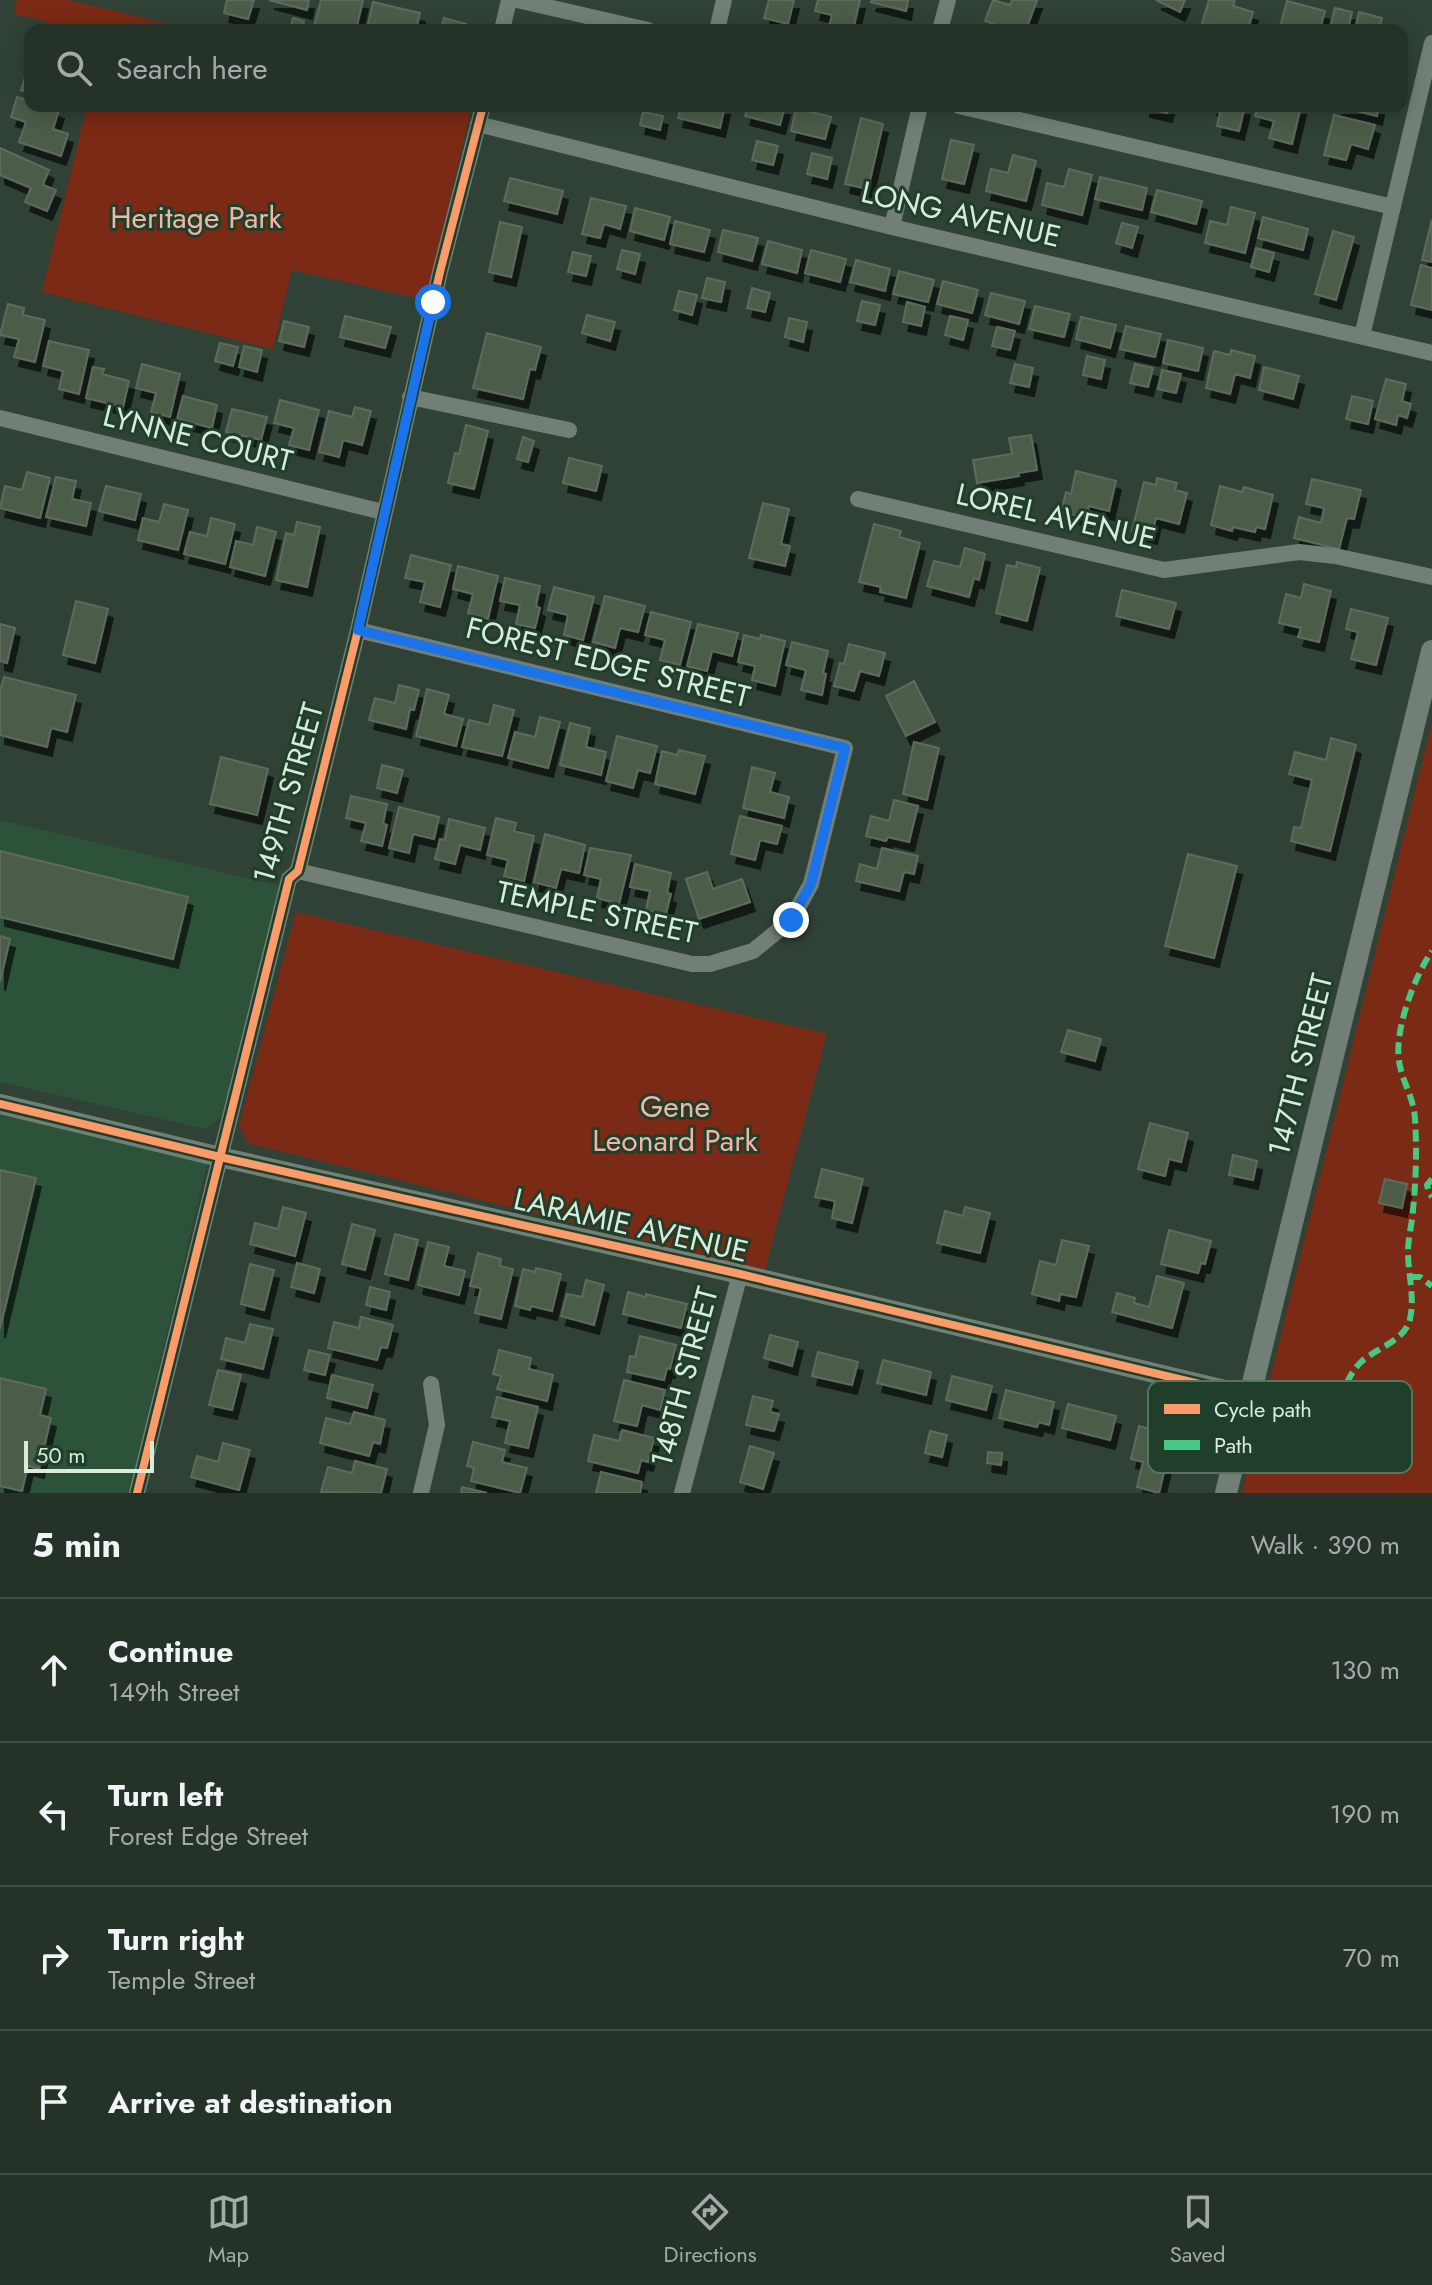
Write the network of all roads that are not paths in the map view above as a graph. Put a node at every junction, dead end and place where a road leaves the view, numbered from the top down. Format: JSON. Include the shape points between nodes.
{"nodes":[{"id":1,"x":509,"y":0,"type":"edge"},
{"id":2,"x":517,"y":0,"type":"edge"},
{"id":3,"x":724,"y":0,"type":"edge"},
{"id":4,"x":948,"y":0,"type":"edge"},
{"id":5,"x":503,"y":24,"type":"edge"},
{"id":6,"x":622,"y":24,"type":"edge"},
{"id":7,"x":718,"y":24,"type":"edge"},
{"id":8,"x":942,"y":24,"type":"edge"},
{"id":9,"x":1432,"y":43,"type":"edge"},
{"id":10,"x":481,"y":112,"type":"edge"},
{"id":11,"x":919,"y":112,"type":"edge"},
{"id":12,"x":985,"y":112,"type":"edge"},
{"id":13,"x":478,"y":124,"type":"junction"},
{"id":14,"x":1393,"y":207,"type":"junction"},
{"id":15,"x":892,"y":227,"type":"junction"},
{"id":16,"x":1362,"y":336,"type":"junction"},
{"id":17,"x":1432,"y":353,"type":"edge"},
{"id":18,"x":410,"y":397,"type":"junction"},
{"id":19,"x":0,"y":418,"type":"edge"},
{"id":20,"x":569,"y":430,"type":"dead end"},
{"id":21,"x":858,"y":499,"type":"dead end"},
{"id":22,"x":383,"y":512,"type":"junction"},
{"id":23,"x":1432,"y":577,"type":"edge"},
{"id":24,"x":358,"y":630,"type":"junction"},
{"id":25,"x":1432,"y":651,"type":"edge"},
{"id":26,"x":845,"y":748,"type":"joint"},
{"id":27,"x":298,"y":871,"type":"junction"},
{"id":28,"x":0,"y":1104,"type":"edge"},
{"id":29,"x":220,"y":1157,"type":"junction"},
{"id":30,"x":740,"y":1274,"type":"junction"},
{"id":31,"x":1187,"y":1381,"type":"edge"},
{"id":32,"x":1254,"y":1381,"type":"edge"},
{"id":33,"x":431,"y":1384,"type":"dead end"},
{"id":34,"x":1231,"y":1473,"type":"edge"},
{"id":35,"x":137,"y":1493,"type":"edge"},
{"id":36,"x":421,"y":1493,"type":"edge"},
{"id":37,"x":682,"y":1493,"type":"edge"},
{"id":38,"x":1226,"y":1493,"type":"edge"}],
"edges":[{"from":1,"to":5,"type":"street"},
{"from":2,"to":6,"type":"street"},
{"from":3,"to":7,"type":"street"},
{"from":4,"to":8,"type":"street"},
{"from":9,"to":14,"type":"street"},
{"from":10,"to":13,"type":"street","name":"149TH STREET"},
{"from":11,"to":15,"type":"street"},
{"from":12,"to":14,"type":"street"},
{"from":13,"to":15,"type":"street","name":"LONG AVENUE"},
{"from":13,"to":18,"type":"street","name":"149TH STREET"},
{"from":14,"to":16,"type":"street"},
{"from":15,"to":16,"type":"street","name":"LONG AVENUE"},
{"from":16,"to":17,"type":"street","name":"LONG AVENUE"},
{"from":18,"to":20,"type":"street"},
{"from":18,"to":22,"type":"street","name":"149TH STREET"},
{"from":19,"to":22,"type":"street","name":"LYNNE COURT"},
{"from":21,"to":23,"type":"street","name":"LOREL AVENUE","via":[[1164,570],[1299,552]]},
{"from":22,"to":24,"type":"street","name":"149TH STREET"},
{"from":24,"to":26,"type":"street","name":"FOREST EDGE STREET"},
{"from":24,"to":27,"type":"street","name":"149TH STREET"},
{"from":25,"to":32,"type":"main road","name":"147TH STREET"},
{"from":26,"to":27,"type":"street","name":"TEMPLE STREET","via":[[804,900],[791,920],[753,951],[710,964],[670,961]]},
{"from":27,"to":29,"type":"street","name":"149TH STREET","via":[[289,879]]},
{"from":28,"to":29,"type":"street","name":"LARAMIE AVENUE"},
{"from":29,"to":30,"type":"street","name":"LARAMIE AVENUE"},
{"from":29,"to":35,"type":"street","name":"149TH STREET"},
{"from":30,"to":31,"type":"street","name":"LARAMIE AVENUE"},
{"from":30,"to":37,"type":"street","name":"148TH STREET"},
{"from":33,"to":36,"type":"street","via":[[437,1425]]},
{"from":34,"to":38,"type":"main road","name":"147TH STREET"}]}
